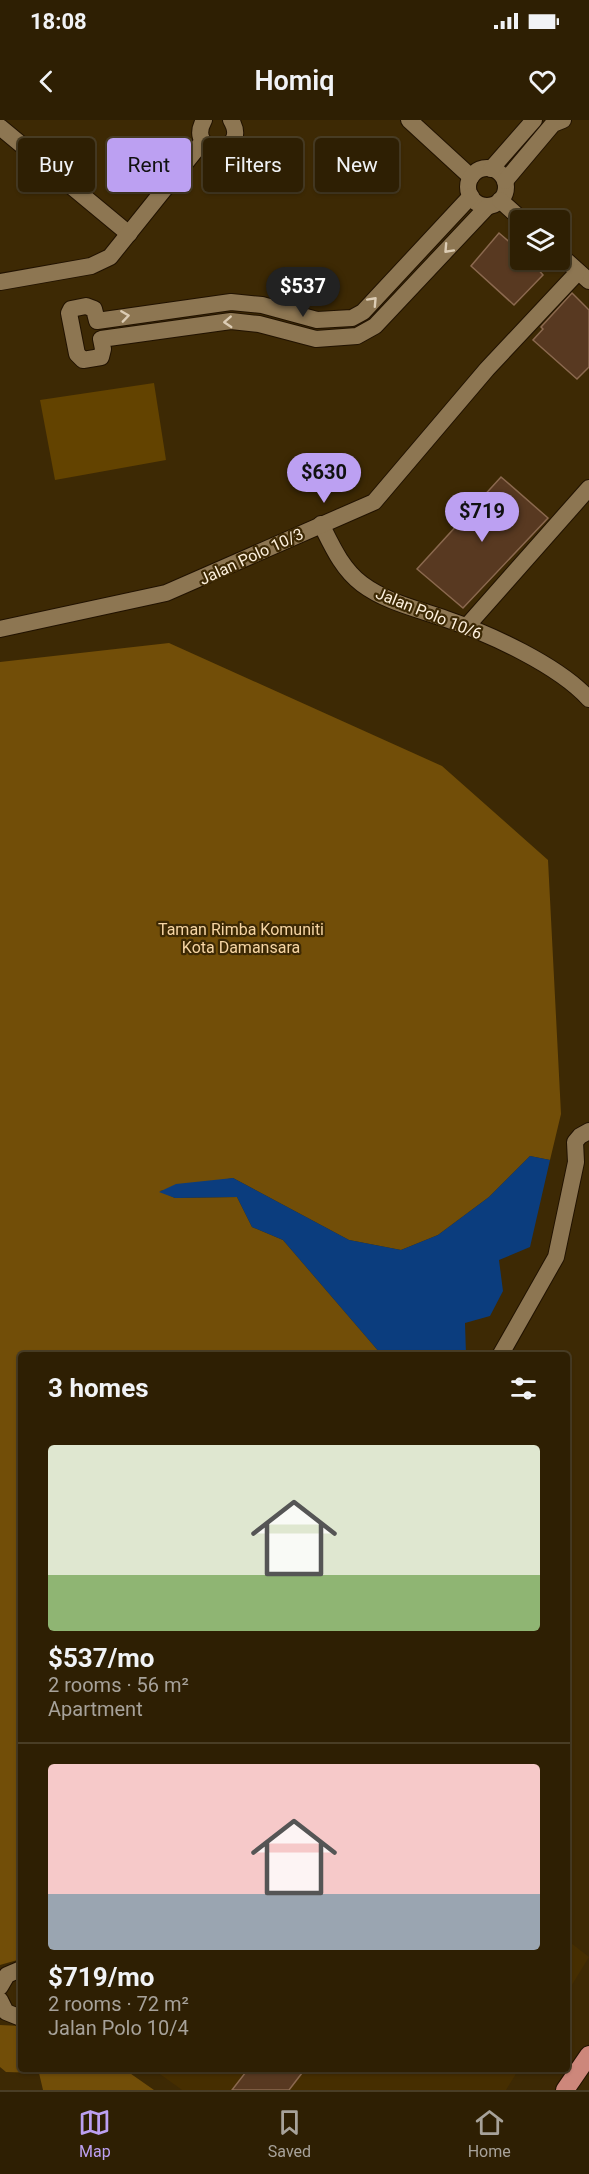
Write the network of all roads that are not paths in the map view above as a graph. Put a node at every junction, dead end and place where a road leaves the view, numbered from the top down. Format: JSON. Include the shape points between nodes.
{"nodes":[{"id":1,"x":204,"y":120,"type":"edge"},
{"id":2,"x":409,"y":120,"type":"edge"},
{"id":3,"x":534,"y":120,"type":"edge"},
{"id":4,"x":563,"y":120,"type":"edge"},
{"id":5,"x":235,"y":123,"type":"edge"},
{"id":6,"x":0,"y":127,"type":"edge"},
{"id":7,"x":232,"y":138,"type":"edge"},
{"id":8,"x":203,"y":141,"type":"joint"},
{"id":9,"x":490,"y":169,"type":"junction"},
{"id":10,"x":471,"y":177,"type":"junction"},
{"id":11,"x":505,"y":181,"type":"junction"},
{"id":12,"x":471,"y":196,"type":"junction"},
{"id":13,"x":494,"y":203,"type":"junction"},
{"id":14,"x":510,"y":213,"type":"edge"},
{"id":15,"x":129,"y":234,"type":"junction"},
{"id":16,"x":570,"y":264,"type":"edge"},
{"id":17,"x":401,"y":271,"type":"junction"},
{"id":18,"x":584,"y":276,"type":"edge"},
{"id":19,"x":0,"y":282,"type":"edge"},
{"id":20,"x":416,"y":283,"type":"junction"},
{"id":21,"x":97,"y":321,"type":"junction"},
{"id":22,"x":101,"y":339,"type":"junction"},
{"id":23,"x":589,"y":488,"type":"edge"},
{"id":24,"x":321,"y":524,"type":"junction"},
{"id":25,"x":467,"y":626,"type":"junction"},
{"id":26,"x":0,"y":629,"type":"edge"},
{"id":27,"x":589,"y":699,"type":"edge"},
{"id":28,"x":589,"y":1131,"type":"edge"},
{"id":29,"x":583,"y":1159,"type":"edge"},
{"id":30,"x":502,"y":1352,"type":"edge"},
{"id":31,"x":18,"y":1970,"type":"edge"},
{"id":32,"x":0,"y":1987,"type":"edge"},
{"id":33,"x":0,"y":2000,"type":"edge"},
{"id":34,"x":18,"y":2017,"type":"edge"},
{"id":35,"x":589,"y":2055,"type":"edge"},
{"id":36,"x":565,"y":2090,"type":"edge"}],
"edges":[{"from":1,"to":8,"type":"street","via":[[200,134]]},
{"from":2,"to":10,"type":"street"},
{"from":3,"to":9,"type":"street"},
{"from":4,"to":11,"type":"street","via":[[553,124]]},
{"from":5,"to":7,"type":"street"},
{"from":6,"to":15,"type":"street"},
{"from":8,"to":15,"type":"street"},
{"from":9,"to":10,"type":"street"},
{"from":9,"to":11,"type":"street"},
{"from":10,"to":12,"type":"street"},
{"from":11,"to":13,"type":"street","via":[[505,191]]},
{"from":12,"to":13,"type":"street","via":[[481,205]]},
{"from":12,"to":17,"type":"street"},
{"from":13,"to":14,"type":"street"},
{"from":13,"to":20,"type":"street","one_way":true},
{"from":15,"to":19,"type":"street","via":[[110,257],[91,266]]},
{"from":16,"to":18,"type":"street"},
{"from":17,"to":20,"type":"street"},
{"from":21,"to":17,"type":"street","one_way":true,"via":[[231,302],[262,305],[317,320],[352,318],[363,312]]},
{"from":18,"to":24,"type":"street","name":"Jalan Polo 10/3","via":[[487,369],[374,502]]},
{"from":20,"to":22,"type":"street","one_way":true,"via":[[375,326],[357,336],[316,339],[231,321]]},
{"from":21,"to":22,"type":"street"},
{"from":21,"to":22,"type":"street","via":[[90,306],[69,313],[79,358],[87,361],[100,357]]},
{"from":23,"to":25,"type":"street"},
{"from":24,"to":25,"type":"street","name":"Jalan Polo 10/6","via":[[340,561],[361,583],[385,597]]},
{"from":24,"to":26,"type":"street","name":"Jalan Polo 10/3","via":[[166,593]]},
{"from":25,"to":27,"type":"street","name":"Jalan Polo 10/6","via":[[560,672]]},
{"from":28,"to":29,"type":"street","via":[[575,1142]]},
{"from":29,"to":30,"type":"street","via":[[556,1257]]},
{"from":31,"to":32,"type":"street","via":[[7,1975]]},
{"from":33,"to":34,"type":"street","via":[[6,2012]]},
{"from":35,"to":36,"type":"main road"}]}
